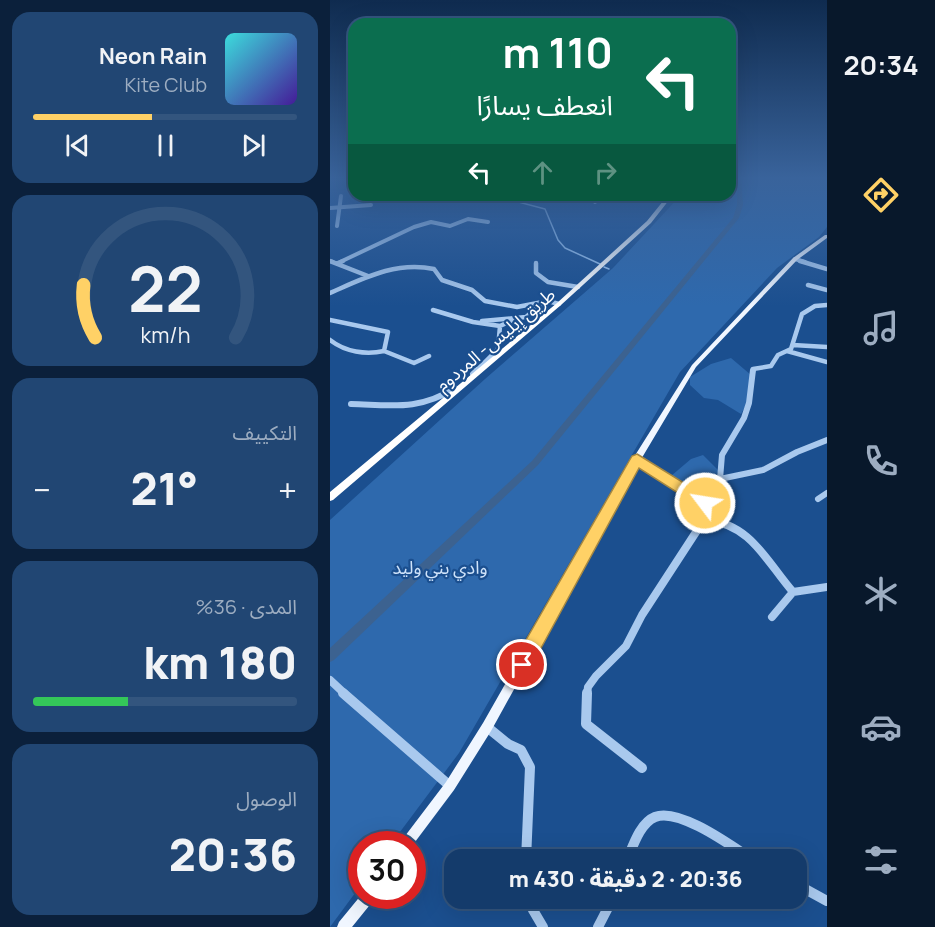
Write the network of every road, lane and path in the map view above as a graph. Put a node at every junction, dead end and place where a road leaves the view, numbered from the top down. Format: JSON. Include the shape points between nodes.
{"nodes":[{"id":1,"x":337,"y":219,"type":"edge"},
{"id":2,"x":467,"y":219,"type":"edge"},
{"id":3,"x":470,"y":219,"type":"edge"},
{"id":4,"x":652,"y":219,"type":"edge"},
{"id":5,"x":488,"y":222,"type":"dead end"},
{"id":6,"x":336,"y":226,"type":"dead end"},
{"id":7,"x":827,"y":236,"type":"edge"},
{"id":8,"x":795,"y":259,"type":"junction"},
{"id":9,"x":330,"y":261,"type":"edge"},
{"id":10,"x":338,"y":263,"type":"junction"},
{"id":11,"x":536,"y":263,"type":"dead end"},
{"id":12,"x":827,"y":268,"type":"edge"},
{"id":13,"x":368,"y":276,"type":"junction"},
{"id":14,"x":808,"y":285,"type":"dead end"},
{"id":15,"x":578,"y":287,"type":"junction"},
{"id":16,"x":827,"y":290,"type":"edge"},
{"id":17,"x":330,"y":293,"type":"edge"},
{"id":18,"x":544,"y":302,"type":"junction"},
{"id":19,"x":559,"y":304,"type":"junction"},
{"id":20,"x":827,"y":305,"type":"edge"},
{"id":21,"x":433,"y":310,"type":"dead end"},
{"id":22,"x":513,"y":320,"type":"junction"},
{"id":23,"x":330,"y":321,"type":"edge"},
{"id":24,"x":473,"y":322,"type":"junction"},
{"id":25,"x":500,"y":326,"type":"junction"},
{"id":26,"x":330,"y":340,"type":"edge"},
{"id":27,"x":793,"y":345,"type":"junction"},
{"id":28,"x":827,"y":347,"type":"edge"},
{"id":29,"x":384,"y":351,"type":"junction"},
{"id":30,"x":788,"y":351,"type":"junction"},
{"id":31,"x":429,"y":356,"type":"dead end"},
{"id":32,"x":827,"y":362,"type":"edge"},
{"id":33,"x":472,"y":376,"type":"junction"},
{"id":34,"x":351,"y":404,"type":"dead end"},
{"id":35,"x":827,"y":440,"type":"edge"},
{"id":36,"x":637,"y":459,"type":"junction"},
{"id":37,"x":720,"y":479,"type":"junction"},
{"id":38,"x":827,"y":493,"type":"edge"},
{"id":39,"x":330,"y":497,"type":"edge"},
{"id":40,"x":818,"y":500,"type":"dead end"},
{"id":41,"x":705,"y":503,"type":"junction"},
{"id":42,"x":710,"y":520,"type":"junction"},
{"id":43,"x":827,"y":587,"type":"edge"},
{"id":44,"x":793,"y":592,"type":"junction"},
{"id":45,"x":772,"y":616,"type":"dead end"},
{"id":46,"x":330,"y":680,"type":"edge"},
{"id":47,"x":487,"y":727,"type":"junction"},
{"id":48,"x":642,"y":768,"type":"dead end"},
{"id":49,"x":450,"y":786,"type":"junction"},
{"id":50,"x":416,"y":831,"type":"edge"},
{"id":51,"x":526,"y":849,"type":"edge"},
{"id":52,"x":631,"y":849,"type":"edge"},
{"id":53,"x":735,"y":849,"type":"edge"},
{"id":54,"x":807,"y":890,"type":"edge"},
{"id":55,"x":827,"y":901,"type":"edge"},
{"id":56,"x":358,"y":909,"type":"edge"},
{"id":57,"x":533,"y":909,"type":"edge"},
{"id":58,"x":607,"y":909,"type":"edge"},
{"id":59,"x":344,"y":927,"type":"edge"},
{"id":60,"x":543,"y":927,"type":"edge"},
{"id":61,"x":598,"y":927,"type":"edge"}],
"edges":[{"from":1,"to":6,"type":"street"},
{"from":2,"to":10,"type":"street","via":[[450,226],[430,222],[414,227]]},
{"from":3,"to":5,"type":"street"},
{"from":4,"to":15,"type":"highway","name":"طريق إيليس- المردوم"},
{"from":7,"to":8,"type":"main road"},
{"from":8,"to":12,"type":"street"},
{"from":8,"to":36,"type":"main road","via":[[694,366]]},
{"from":9,"to":10,"type":"street"},
{"from":10,"to":13,"type":"street"},
{"from":11,"to":15,"type":"street","via":[[536,273],[542,279]]},
{"from":13,"to":17,"type":"street"},
{"from":13,"to":18,"type":"street","via":[[392,269],[428,268],[434,269],[442,280],[472,290],[485,301],[517,307]]},
{"from":14,"to":16,"type":"street"},
{"from":15,"to":19,"type":"highway","name":"طريق إيليس- المردوم"},
{"from":18,"to":19,"type":"street"},
{"from":18,"to":22,"type":"street","via":[[526,317]]},
{"from":19,"to":33,"type":"highway","name":"طريق إيليس- المردوم"},
{"from":20,"to":27,"type":"street","via":[[815,306],[802,314]]},
{"from":21,"to":24,"type":"street"},
{"from":22,"to":24,"type":"street"},
{"from":22,"to":25,"type":"street"},
{"from":23,"to":29,"type":"street","via":[[387,331]]},
{"from":24,"to":25,"type":"street"},
{"from":25,"to":33,"type":"street","via":[[498,349]]},
{"from":26,"to":29,"type":"street","via":[[337,346],[374,354]]},
{"from":27,"to":28,"type":"street"},
{"from":27,"to":30,"type":"street"},
{"from":29,"to":31,"type":"street","via":[[414,363]]},
{"from":30,"to":32,"type":"street"},
{"from":30,"to":37,"type":"street","via":[[778,355],[771,366],[753,369],[747,411],[723,455]]},
{"from":33,"to":34,"type":"street","via":[[434,401],[396,408]]},
{"from":33,"to":39,"type":"highway","name":"طريق إيليس- المردوم"},
{"from":35,"to":37,"type":"street","via":[[762,470]]},
{"from":36,"to":41,"type":"street"},
{"from":36,"to":47,"type":"main road"},
{"from":37,"to":41,"type":"street"},
{"from":38,"to":40,"type":"street"},
{"from":41,"to":42,"type":"street","via":[[703,515]]},
{"from":42,"to":44,"type":"street","via":[[750,537]]},
{"from":42,"to":48,"type":"street","via":[[698,529],[626,646],[588,687],[586,724]]},
{"from":43,"to":44,"type":"street"},
{"from":44,"to":45,"type":"street"},
{"from":46,"to":49,"type":"street"},
{"from":47,"to":49,"type":"main road"},
{"from":47,"to":51,"type":"street","via":[[522,750],[530,767]]},
{"from":49,"to":50,"type":"main road"},
{"from":52,"to":53,"type":"street","via":[[654,817],[663,815],[691,823]]},
{"from":54,"to":55,"type":"street"},
{"from":56,"to":59,"type":"main road"},
{"from":57,"to":60,"type":"street"},
{"from":58,"to":61,"type":"street"}]}
